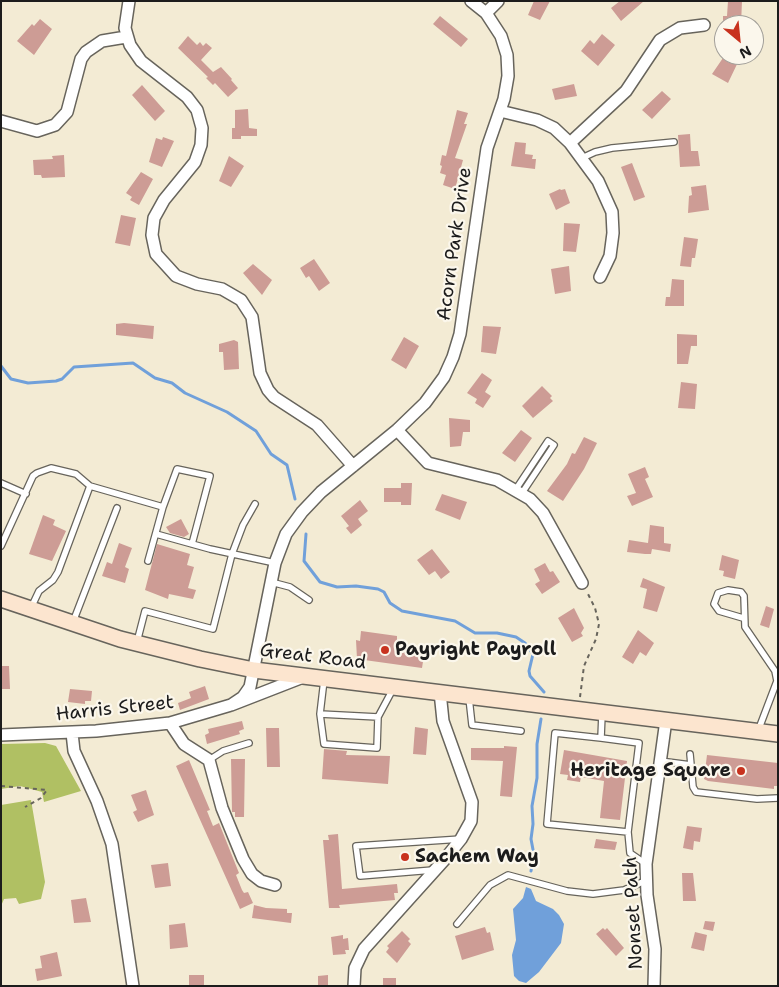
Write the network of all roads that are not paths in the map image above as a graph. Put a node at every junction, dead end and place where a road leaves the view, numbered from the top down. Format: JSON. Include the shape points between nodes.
{"nodes":[{"id":1,"x":129,"y":1,"type":"edge"},
{"id":2,"x":471,"y":1,"type":"edge"},
{"id":3,"x":498,"y":1,"type":"edge"},
{"id":4,"x":486,"y":13,"type":"junction"},
{"id":5,"x":704,"y":25,"type":"dead end"},
{"id":6,"x":126,"y":37,"type":"junction"},
{"id":7,"x":500,"y":111,"type":"junction"},
{"id":8,"x":1,"y":121,"type":"edge"},
{"id":9,"x":674,"y":142,"type":"dead end"},
{"id":10,"x":570,"y":143,"type":"junction"},
{"id":11,"x":582,"y":158,"type":"junction"},
{"id":12,"x":600,"y":277,"type":"dead end"},
{"id":13,"x":397,"y":430,"type":"junction"},
{"id":14,"x":353,"y":466,"type":"junction"},
{"id":15,"x":1,"y":483,"type":"edge"},
{"id":16,"x":90,"y":486,"type":"junction"},
{"id":17,"x":519,"y":491,"type":"junction"},
{"id":18,"x":26,"y":494,"type":"junction"},
{"id":19,"x":256,"y":504,"type":"dead end"},
{"id":20,"x":163,"y":507,"type":"junction"},
{"id":21,"x":117,"y":508,"type":"dead end"},
{"id":22,"x":156,"y":534,"type":"junction"},
{"id":23,"x":192,"y":544,"type":"junction"},
{"id":24,"x":1,"y":546,"type":"edge"},
{"id":25,"x":232,"y":554,"type":"junction"},
{"id":26,"x":148,"y":560,"type":"dead end"},
{"id":27,"x":275,"y":563,"type":"junction"},
{"id":28,"x":271,"y":582,"type":"junction"},
{"id":29,"x":582,"y":583,"type":"road end"},
{"id":30,"x":1,"y":599,"type":"edge"},
{"id":31,"x":309,"y":600,"type":"dead end"},
{"id":32,"x":31,"y":610,"type":"junction"},
{"id":33,"x":743,"y":618,"type":"junction"},
{"id":34,"x":72,"y":624,"type":"junction"},
{"id":35,"x":136,"y":644,"type":"junction"},
{"id":36,"x":254,"y":670,"type":"junction"},
{"id":37,"x":303,"y":677,"type":"junction"},
{"id":38,"x":324,"y":679,"type":"junction"},
{"id":39,"x":394,"y":687,"type":"junction"},
{"id":40,"x":440,"y":692,"type":"junction"},
{"id":41,"x":469,"y":696,"type":"junction"},
{"id":42,"x":231,"y":706,"type":"junction"},
{"id":43,"x":602,"y":712,"type":"junction"},
{"id":44,"x":320,"y":714,"type":"junction"},
{"id":45,"x":378,"y":717,"type":"junction"},
{"id":46,"x":666,"y":720,"type":"junction"},
{"id":47,"x":170,"y":723,"type":"junction"},
{"id":48,"x":521,"y":731,"type":"dead end"},
{"id":49,"x":758,"y":731,"type":"junction"},
{"id":50,"x":72,"y":733,"type":"junction"},
{"id":51,"x":778,"y":734,"type":"edge"},
{"id":52,"x":1,"y":735,"type":"edge"},
{"id":53,"x":601,"y":738,"type":"junction"},
{"id":54,"x":249,"y":743,"type":"dead end"},
{"id":55,"x":690,"y":754,"type":"dead end"},
{"id":56,"x":209,"y":760,"type":"junction"},
{"id":57,"x":660,"y":761,"type":"junction"},
{"id":58,"x":691,"y":765,"type":"junction"},
{"id":59,"x":778,"y":798,"type":"edge"},
{"id":60,"x":628,"y":832,"type":"junction"},
{"id":61,"x":461,"y":839,"type":"junction"},
{"id":62,"x":646,"y":864,"type":"junction"},
{"id":63,"x":435,"y":870,"type":"junction"},
{"id":64,"x":645,"y":881,"type":"junction"},
{"id":65,"x":275,"y":885,"type":"dead end"},
{"id":66,"x":457,"y":924,"type":"dead end"},
{"id":67,"x":133,"y":986,"type":"edge"},
{"id":68,"x":354,"y":986,"type":"edge"},
{"id":69,"x":654,"y":986,"type":"edge"}],
"edges":[{"from":1,"to":6,"type":"street"},
{"from":2,"to":4,"type":"street","name":"Acorn Park Drive"},
{"from":3,"to":4,"type":"street"},
{"from":4,"to":7,"type":"street","name":"Acorn Park Drive","via":[[501,36],[507,54],[507,88]]},
{"from":5,"to":10,"type":"street","via":[[680,28],[660,40],[626,91]]},
{"from":6,"to":8,"type":"street","via":[[102,41],[86,52],[67,112],[55,125],[37,131]]},
{"from":6,"to":14,"type":"street","via":[[141,61],[192,103],[202,128],[196,162],[164,200],[154,218],[152,235],[156,254],[176,276],[222,289],[241,300],[252,317],[260,373],[268,390],[317,425]]},
{"from":7,"to":10,"type":"street","via":[[546,123]]},
{"from":7,"to":13,"type":"street","name":"Acorn Park Drive","via":[[487,148],[458,345],[433,394]]},
{"from":9,"to":11,"type":"lane","via":[[612,148]]},
{"from":10,"to":11,"type":"street"},
{"from":11,"to":12,"type":"street","via":[[604,192],[612,218],[612,246]]},
{"from":13,"to":14,"type":"street","name":"Acorn Park Drive"},
{"from":13,"to":17,"type":"street","via":[[428,463],[497,480]]},
{"from":14,"to":27,"type":"street","name":"Acorn Park Drive","via":[[302,512],[286,534]]},
{"from":15,"to":18,"type":"lane"},
{"from":16,"to":18,"type":"lane","via":[[76,474],[46,469],[34,476]]},
{"from":16,"to":20,"type":"lane"},
{"from":16,"to":32,"type":"lane","via":[[58,572],[39,591]]},
{"from":17,"to":17,"type":"lane","via":[[554,445],[548,441]]},
{"from":17,"to":29,"type":"street","via":[[543,513]]},
{"from":18,"to":24,"type":"lane"},
{"from":19,"to":25,"type":"lane","via":[[243,525]]},
{"from":20,"to":22,"type":"lane"},
{"from":20,"to":23,"type":"lane","via":[[177,469],[210,476]]},
{"from":21,"to":34,"type":"lane"},
{"from":22,"to":23,"type":"lane"},
{"from":22,"to":26,"type":"lane"},
{"from":23,"to":25,"type":"lane"},
{"from":25,"to":27,"type":"lane"},
{"from":25,"to":35,"type":"lane","via":[[213,629],[145,611]]},
{"from":27,"to":28,"type":"street","name":"Acorn Park Drive"},
{"from":28,"to":31,"type":"lane","via":[[290,587]]},
{"from":28,"to":36,"type":"street","name":"Acorn Park Drive"},
{"from":30,"to":32,"type":"main road","name":"Great Road"},
{"from":32,"to":34,"type":"main road","name":"Great Road"},
{"from":33,"to":33,"type":"lane","via":[[744,596],[741,592],[728,590],[718,593],[714,604],[720,611]]},
{"from":33,"to":49,"type":"lane","via":[[749,634],[773,666],[777,678]]},
{"from":34,"to":35,"type":"main road","name":"Great Road"},
{"from":35,"to":36,"type":"main road","name":"Great Road"},
{"from":36,"to":37,"type":"main road","name":"Great Road"},
{"from":36,"to":42,"type":"street","via":[[247,692]]},
{"from":37,"to":38,"type":"main road","name":"Great Road"},
{"from":37,"to":42,"type":"street","name":"Harris Street"},
{"from":38,"to":39,"type":"main road","name":"Great Road"},
{"from":38,"to":44,"type":"lane"},
{"from":39,"to":40,"type":"main road","name":"Great Road"},
{"from":39,"to":45,"type":"lane"},
{"from":40,"to":41,"type":"main road","name":"Great Road"},
{"from":40,"to":61,"type":"street","via":[[443,720],[472,802],[471,822]]},
{"from":41,"to":43,"type":"main road","name":"Great Road"},
{"from":41,"to":48,"type":"lane","via":[[472,724]]},
{"from":42,"to":47,"type":"street","name":"Harris Street"},
{"from":43,"to":46,"type":"main road","name":"Great Road"},
{"from":43,"to":53,"type":"lane"},
{"from":44,"to":45,"type":"lane"},
{"from":44,"to":45,"type":"lane","via":[[324,744],[377,748]]},
{"from":46,"to":49,"type":"main road","name":"Great Road"},
{"from":46,"to":57,"type":"street","name":"Nonset Path"},
{"from":47,"to":50,"type":"street","name":"Harris Street"},
{"from":47,"to":56,"type":"street","via":[[184,744]]},
{"from":49,"to":51,"type":"main road","name":"Great Road"},
{"from":50,"to":52,"type":"street","name":"Harris Street"},
{"from":50,"to":67,"type":"street","via":[[74,752],[97,801],[112,844]]},
{"from":53,"to":60,"type":"lane","via":[[639,743]]},
{"from":53,"to":60,"type":"lane","via":[[556,733],[547,824]]},
{"from":54,"to":56,"type":"lane","via":[[223,751]]},
{"from":55,"to":58,"type":"lane"},
{"from":56,"to":65,"type":"street","via":[[222,808],[243,859],[252,874]]},
{"from":57,"to":58,"type":"lane"},
{"from":57,"to":62,"type":"street","name":"Nonset Path"},
{"from":58,"to":59,"type":"lane","via":[[692,787],[696,792],[757,799]]},
{"from":60,"to":62,"type":"lane","via":[[630,853]]},
{"from":61,"to":63,"type":"street"},
{"from":61,"to":63,"type":"lane","via":[[356,846],[360,876]]},
{"from":62,"to":64,"type":"street","name":"Nonset Path"},
{"from":63,"to":68,"type":"street","via":[[364,949],[356,968]]},
{"from":64,"to":66,"type":"lane","via":[[614,893],[581,894],[508,875],[490,885]]},
{"from":64,"to":69,"type":"street","name":"Nonset Path","via":[[655,949]]}]}
